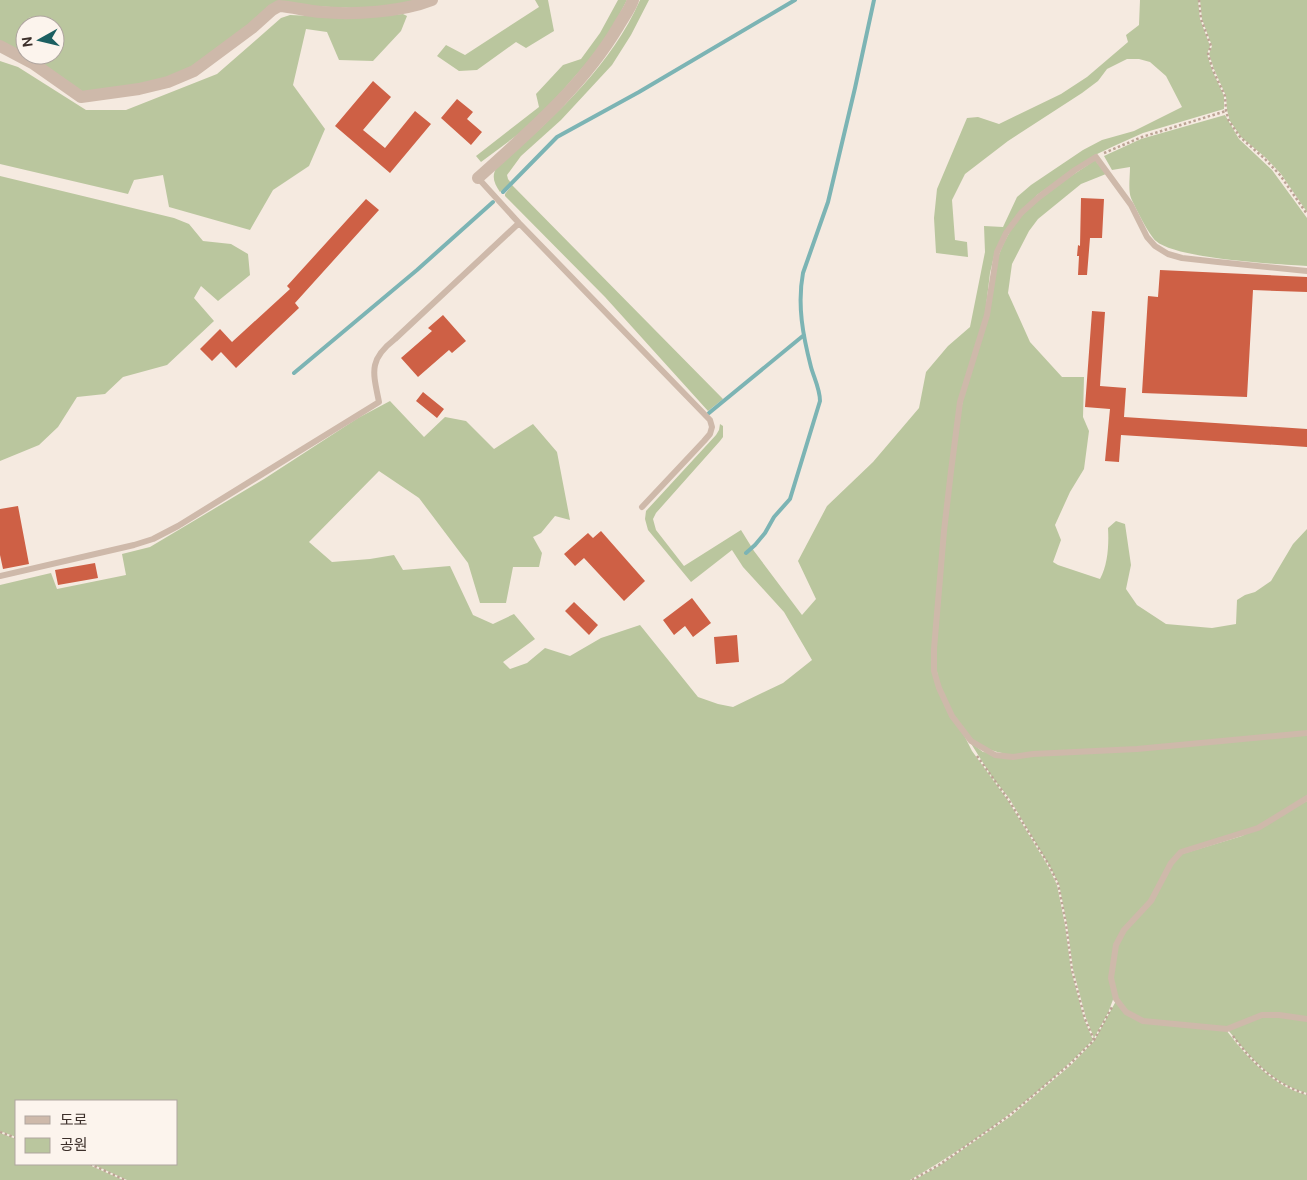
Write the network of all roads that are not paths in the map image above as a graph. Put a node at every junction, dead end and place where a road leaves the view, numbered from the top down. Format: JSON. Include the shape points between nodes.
{"nodes":[{"id":1,"x":432,"y":0,"type":"edge"},
{"id":2,"x":633,"y":0,"type":"edge"},
{"id":3,"x":0,"y":46,"type":"edge"},
{"id":4,"x":478,"y":178,"type":"joint"},
{"id":5,"x":518,"y":223,"type":"junction"},
{"id":6,"x":1307,"y":271,"type":"edge"},
{"id":7,"x":642,"y":507,"type":"dead end"},
{"id":8,"x":0,"y":576,"type":"edge"},
{"id":9,"x":1307,"y":733,"type":"edge"},
{"id":10,"x":1307,"y":798,"type":"edge"},
{"id":11,"x":1307,"y":1019,"type":"edge"}],
"edges":[{"from":1,"to":3,"type":"street","via":[[403,8],[344,13],[279,6],[194,71],[168,82],[138,89],[81,97],[34,64]]},
{"from":2,"to":4,"type":"street","via":[[589,69],[535,126]]},
{"from":4,"to":5,"type":"lane"},
{"from":5,"to":7,"type":"lane","via":[[710,420],[710,434]]},
{"from":5,"to":8,"type":"lane","via":[[382,349],[374,364],[379,402],[153,539]]},
{"from":6,"to":9,"type":"lane","via":[[1168,254],[1146,237],[1131,205],[1096,157],[1021,213],[997,252],[986,315],[960,402],[934,649],[934,671],[952,716],[971,741],[995,755],[1013,757],[1137,749]]},
{"from":10,"to":11,"type":"lane","via":[[1258,828],[1181,852],[1171,863],[1151,901],[1124,930],[1116,945],[1111,978],[1116,998],[1126,1012],[1143,1021],[1227,1029],[1262,1015]]}]}
